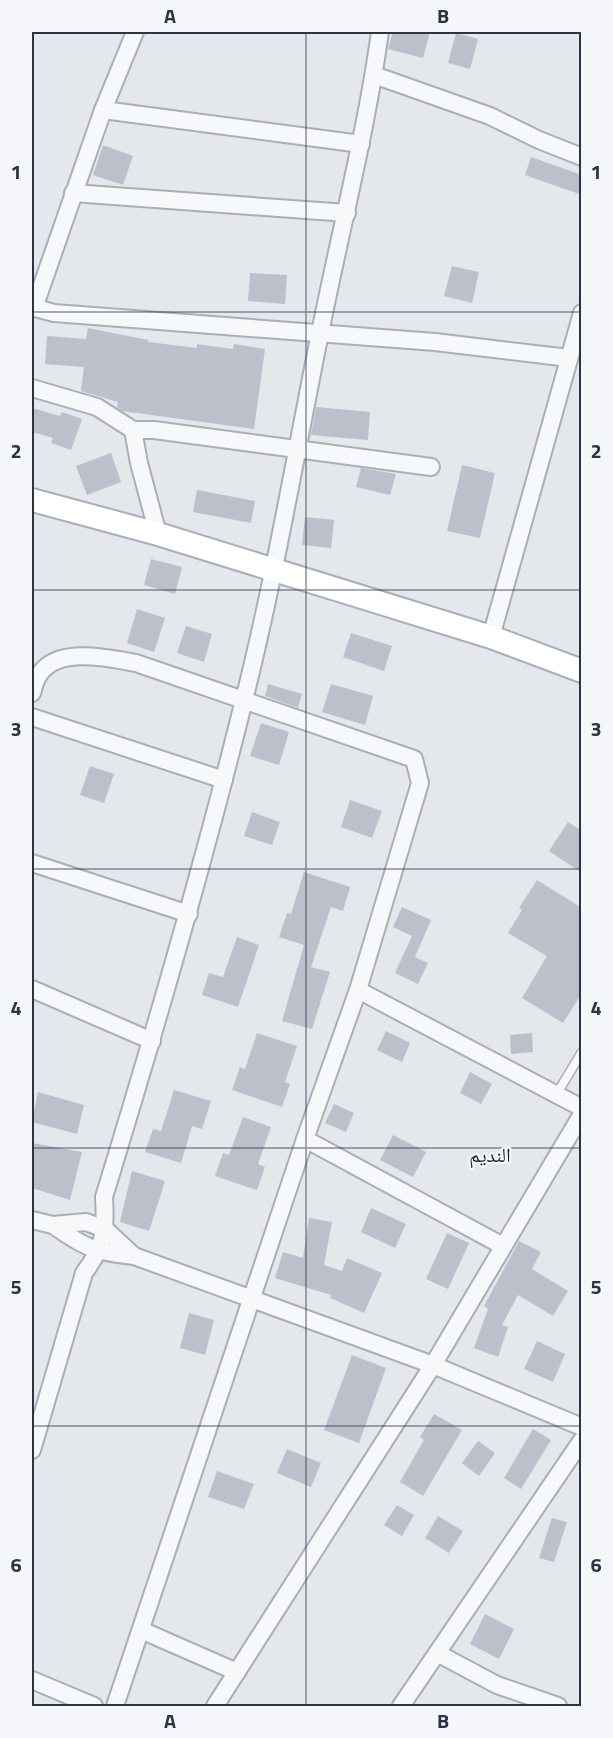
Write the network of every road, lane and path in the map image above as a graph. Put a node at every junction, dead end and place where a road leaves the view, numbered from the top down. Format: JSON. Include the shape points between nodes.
{"nodes":[{"id":1,"x":135,"y":32,"type":"edge"},
{"id":2,"x":380,"y":32,"type":"edge"},
{"id":3,"x":374,"y":75,"type":"junction"},
{"id":4,"x":103,"y":110,"type":"junction"},
{"id":5,"x":361,"y":144,"type":"junction"},
{"id":6,"x":582,"y":157,"type":"edge"},
{"id":7,"x":73,"y":193,"type":"junction"},
{"id":8,"x":347,"y":213,"type":"junction"},
{"id":9,"x":33,"y":308,"type":"edge"},
{"id":10,"x":582,"y":313,"type":"edge"},
{"id":11,"x":320,"y":332,"type":"junction"},
{"id":12,"x":569,"y":358,"type":"junction"},
{"id":13,"x":32,"y":388,"type":"edge"},
{"id":14,"x":133,"y":430,"type":"junction"},
{"id":15,"x":299,"y":451,"type":"junction"},
{"id":16,"x":431,"y":468,"type":"dead end"},
{"id":17,"x":32,"y":500,"type":"edge"},
{"id":18,"x":158,"y":534,"type":"junction"},
{"id":19,"x":272,"y":571,"type":"junction"},
{"id":20,"x":491,"y":637,"type":"junction"},
{"id":21,"x":582,"y":671,"type":"edge"},
{"id":22,"x":32,"y":693,"type":"edge"},
{"id":23,"x":244,"y":702,"type":"junction"},
{"id":24,"x":32,"y":717,"type":"edge"},
{"id":25,"x":224,"y":780,"type":"junction"},
{"id":26,"x":32,"y":863,"type":"edge"},
{"id":27,"x":189,"y":914,"type":"junction"},
{"id":28,"x":32,"y":989,"type":"edge"},
{"id":29,"x":358,"y":990,"type":"junction"},
{"id":30,"x":152,"y":1041,"type":"junction"},
{"id":31,"x":582,"y":1052,"type":"edge"},
{"id":32,"x":556,"y":1095,"type":"junction"},
{"id":33,"x":582,"y":1108,"type":"edge"},
{"id":34,"x":582,"y":1114,"type":"edge"},
{"id":35,"x":305,"y":1139,"type":"junction"},
{"id":36,"x":104,"y":1197,"type":"junction"},
{"id":37,"x":32,"y":1220,"type":"edge"},
{"id":38,"x":86,"y":1222,"type":"junction"},
{"id":39,"x":53,"y":1226,"type":"junction"},
{"id":40,"x":105,"y":1229,"type":"junction"},
{"id":41,"x":80,"y":1245,"type":"junction"},
{"id":42,"x":503,"y":1246,"type":"junction"},
{"id":43,"x":99,"y":1252,"type":"junction"},
{"id":44,"x":134,"y":1256,"type":"junction"},
{"id":45,"x":84,"y":1273,"type":"junction"},
{"id":46,"x":252,"y":1301,"type":"junction"},
{"id":47,"x":433,"y":1365,"type":"junction"},
{"id":48,"x":582,"y":1427,"type":"edge"},
{"id":49,"x":582,"y":1440,"type":"edge"},
{"id":50,"x":33,"y":1442,"type":"edge"},
{"id":51,"x":141,"y":1630,"type":"junction"},
{"id":52,"x":437,"y":1653,"type":"junction"},
{"id":53,"x":237,"y":1672,"type":"junction"},
{"id":54,"x":32,"y":1680,"type":"edge"},
{"id":55,"x":94,"y":1707,"type":"edge"},
{"id":56,"x":115,"y":1707,"type":"edge"},
{"id":57,"x":215,"y":1707,"type":"edge"},
{"id":58,"x":401,"y":1707,"type":"edge"},
{"id":59,"x":558,"y":1707,"type":"edge"}],
"edges":[{"from":1,"to":4,"type":"street"},
{"from":2,"to":3,"type":"street"},
{"from":3,"to":5,"type":"street"},
{"from":3,"to":6,"type":"street","via":[[490,116]]},
{"from":4,"to":5,"type":"street"},
{"from":4,"to":7,"type":"street"},
{"from":5,"to":8,"type":"street"},
{"from":7,"to":8,"type":"street"},
{"from":7,"to":9,"type":"street"},
{"from":8,"to":11,"type":"street"},
{"from":9,"to":11,"type":"street","via":[[54,313]]},
{"from":10,"to":12,"type":"street"},
{"from":11,"to":12,"type":"street"},
{"from":11,"to":15,"type":"street"},
{"from":12,"to":20,"type":"street"},
{"from":13,"to":14,"type":"street","via":[[97,407]]},
{"from":14,"to":15,"type":"street"},
{"from":14,"to":18,"type":"street"},
{"from":15,"to":16,"type":"street"},
{"from":15,"to":19,"type":"street"},
{"from":17,"to":18,"type":"main road"},
{"from":18,"to":19,"type":"main road"},
{"from":19,"to":20,"type":"main road"},
{"from":19,"to":23,"type":"street"},
{"from":20,"to":21,"type":"main road"},
{"from":22,"to":23,"type":"street","via":[[39,674],[54,662],[106,658],[136,663]]},
{"from":23,"to":25,"type":"street"},
{"from":23,"to":29,"type":"street","via":[[414,759],[419,769],[420,783]]},
{"from":24,"to":25,"type":"street"},
{"from":25,"to":27,"type":"street"},
{"from":26,"to":27,"type":"street"},
{"from":27,"to":30,"type":"street"},
{"from":28,"to":30,"type":"street"},
{"from":29,"to":32,"type":"street"},
{"from":29,"to":35,"type":"street"},
{"from":30,"to":36,"type":"street"},
{"from":31,"to":32,"type":"lane"},
{"from":32,"to":33,"type":"street"},
{"from":34,"to":42,"type":"street"},
{"from":35,"to":42,"type":"street"},
{"from":35,"to":46,"type":"street"},
{"from":36,"to":38,"type":"street"},
{"from":36,"to":40,"type":"street"},
{"from":37,"to":39,"type":"street"},
{"from":38,"to":39,"type":"street"},
{"from":38,"to":40,"type":"street"},
{"from":38,"to":41,"type":"street"},
{"from":39,"to":41,"type":"street"},
{"from":40,"to":43,"type":"street"},
{"from":40,"to":44,"type":"street"},
{"from":41,"to":43,"type":"street"},
{"from":41,"to":45,"type":"street"},
{"from":42,"to":47,"type":"street"},
{"from":43,"to":44,"type":"street"},
{"from":43,"to":45,"type":"street"},
{"from":44,"to":46,"type":"street"},
{"from":45,"to":50,"type":"street"},
{"from":46,"to":47,"type":"street"},
{"from":46,"to":51,"type":"street"},
{"from":47,"to":48,"type":"street"},
{"from":47,"to":53,"type":"street"},
{"from":49,"to":52,"type":"street"},
{"from":51,"to":53,"type":"street"},
{"from":51,"to":56,"type":"street"},
{"from":52,"to":58,"type":"street"},
{"from":52,"to":59,"type":"street","via":[[497,1685]]},
{"from":53,"to":57,"type":"street"},
{"from":54,"to":55,"type":"street"}]}
